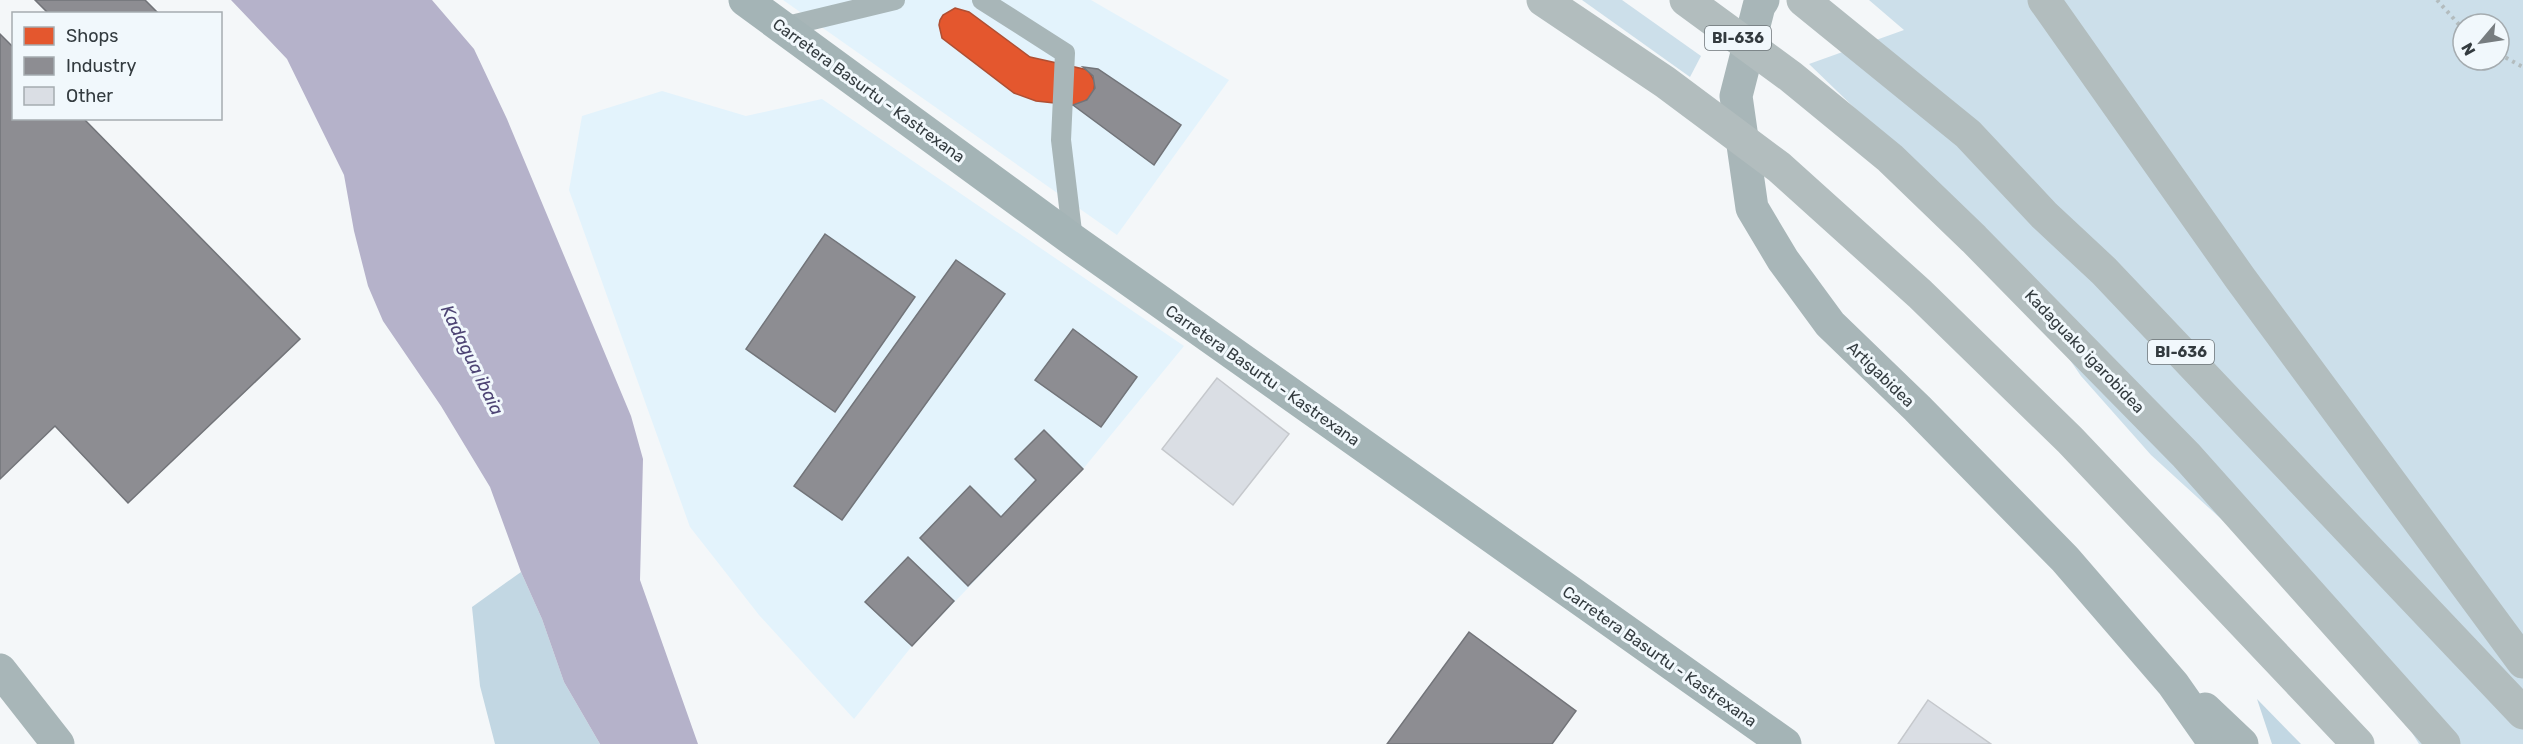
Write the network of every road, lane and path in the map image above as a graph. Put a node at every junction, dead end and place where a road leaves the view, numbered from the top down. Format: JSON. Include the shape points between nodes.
{"nodes":[{"id":1,"x":745,"y":0,"type":"edge"},
{"id":2,"x":895,"y":0,"type":"edge"},
{"id":3,"x":982,"y":0,"type":"edge"},
{"id":4,"x":1543,"y":0,"type":"edge"},
{"id":5,"x":1686,"y":0,"type":"edge"},
{"id":6,"x":1763,"y":0,"type":"edge"},
{"id":7,"x":2043,"y":0,"type":"edge"},
{"id":8,"x":2437,"y":0,"type":"edge"},
{"id":9,"x":1811,"y":6,"type":"edge"},
{"id":10,"x":2451,"y":16,"type":"edge"},
{"id":11,"x":783,"y":27,"type":"junction"},
{"id":12,"x":1073,"y":240,"type":"junction"},
{"id":13,"x":2523,"y":662,"type":"edge"},
{"id":14,"x":0,"y":670,"type":"edge"},
{"id":15,"x":2173,"y":684,"type":"junction"},
{"id":16,"x":2523,"y":713,"type":"edge"},
{"id":17,"x":58,"y":744,"type":"edge"},
{"id":18,"x":1785,"y":744,"type":"edge"},
{"id":19,"x":2215,"y":744,"type":"edge"},
{"id":20,"x":2241,"y":744,"type":"edge"},
{"id":21,"x":2358,"y":744,"type":"edge"},
{"id":22,"x":2444,"y":744,"type":"edge"}],
"edges":[{"from":1,"to":11,"type":"street","name":"Carretera Basurtu - Kastrexana"},
{"from":2,"to":11,"type":"lane"},
{"from":3,"to":12,"type":"lane","via":[[1065,53],[1060,140]]},
{"from":4,"to":21,"type":"highway","via":[[1665,82],[1779,167],[1920,294],[2070,440]]},
{"from":5,"to":22,"type":"highway","name":"Kadaguako igarobidea","number":"BI-636","via":[[1790,76],[1890,158],[2186,455]]},
{"from":6,"to":15,"type":"street","name":"Artigabidea","via":[[1736,96],[1752,208],[1757,217],[1830,324],[2065,559]]},
{"from":7,"to":13,"type":"highway","via":[[2240,278]]},
{"from":8,"to":10,"type":"path"},
{"from":9,"to":16,"type":"highway","number":"BI-636","via":[[1968,134]]},
{"from":11,"to":12,"type":"street","name":"Carretera Basurtu - Kastrexana"},
{"from":12,"to":18,"type":"street","name":"Carretera Basurtu - Kastrexana"},
{"from":14,"to":17,"type":"street"},
{"from":15,"to":19,"type":"street"},
{"from":15,"to":20,"type":"street"}]}
